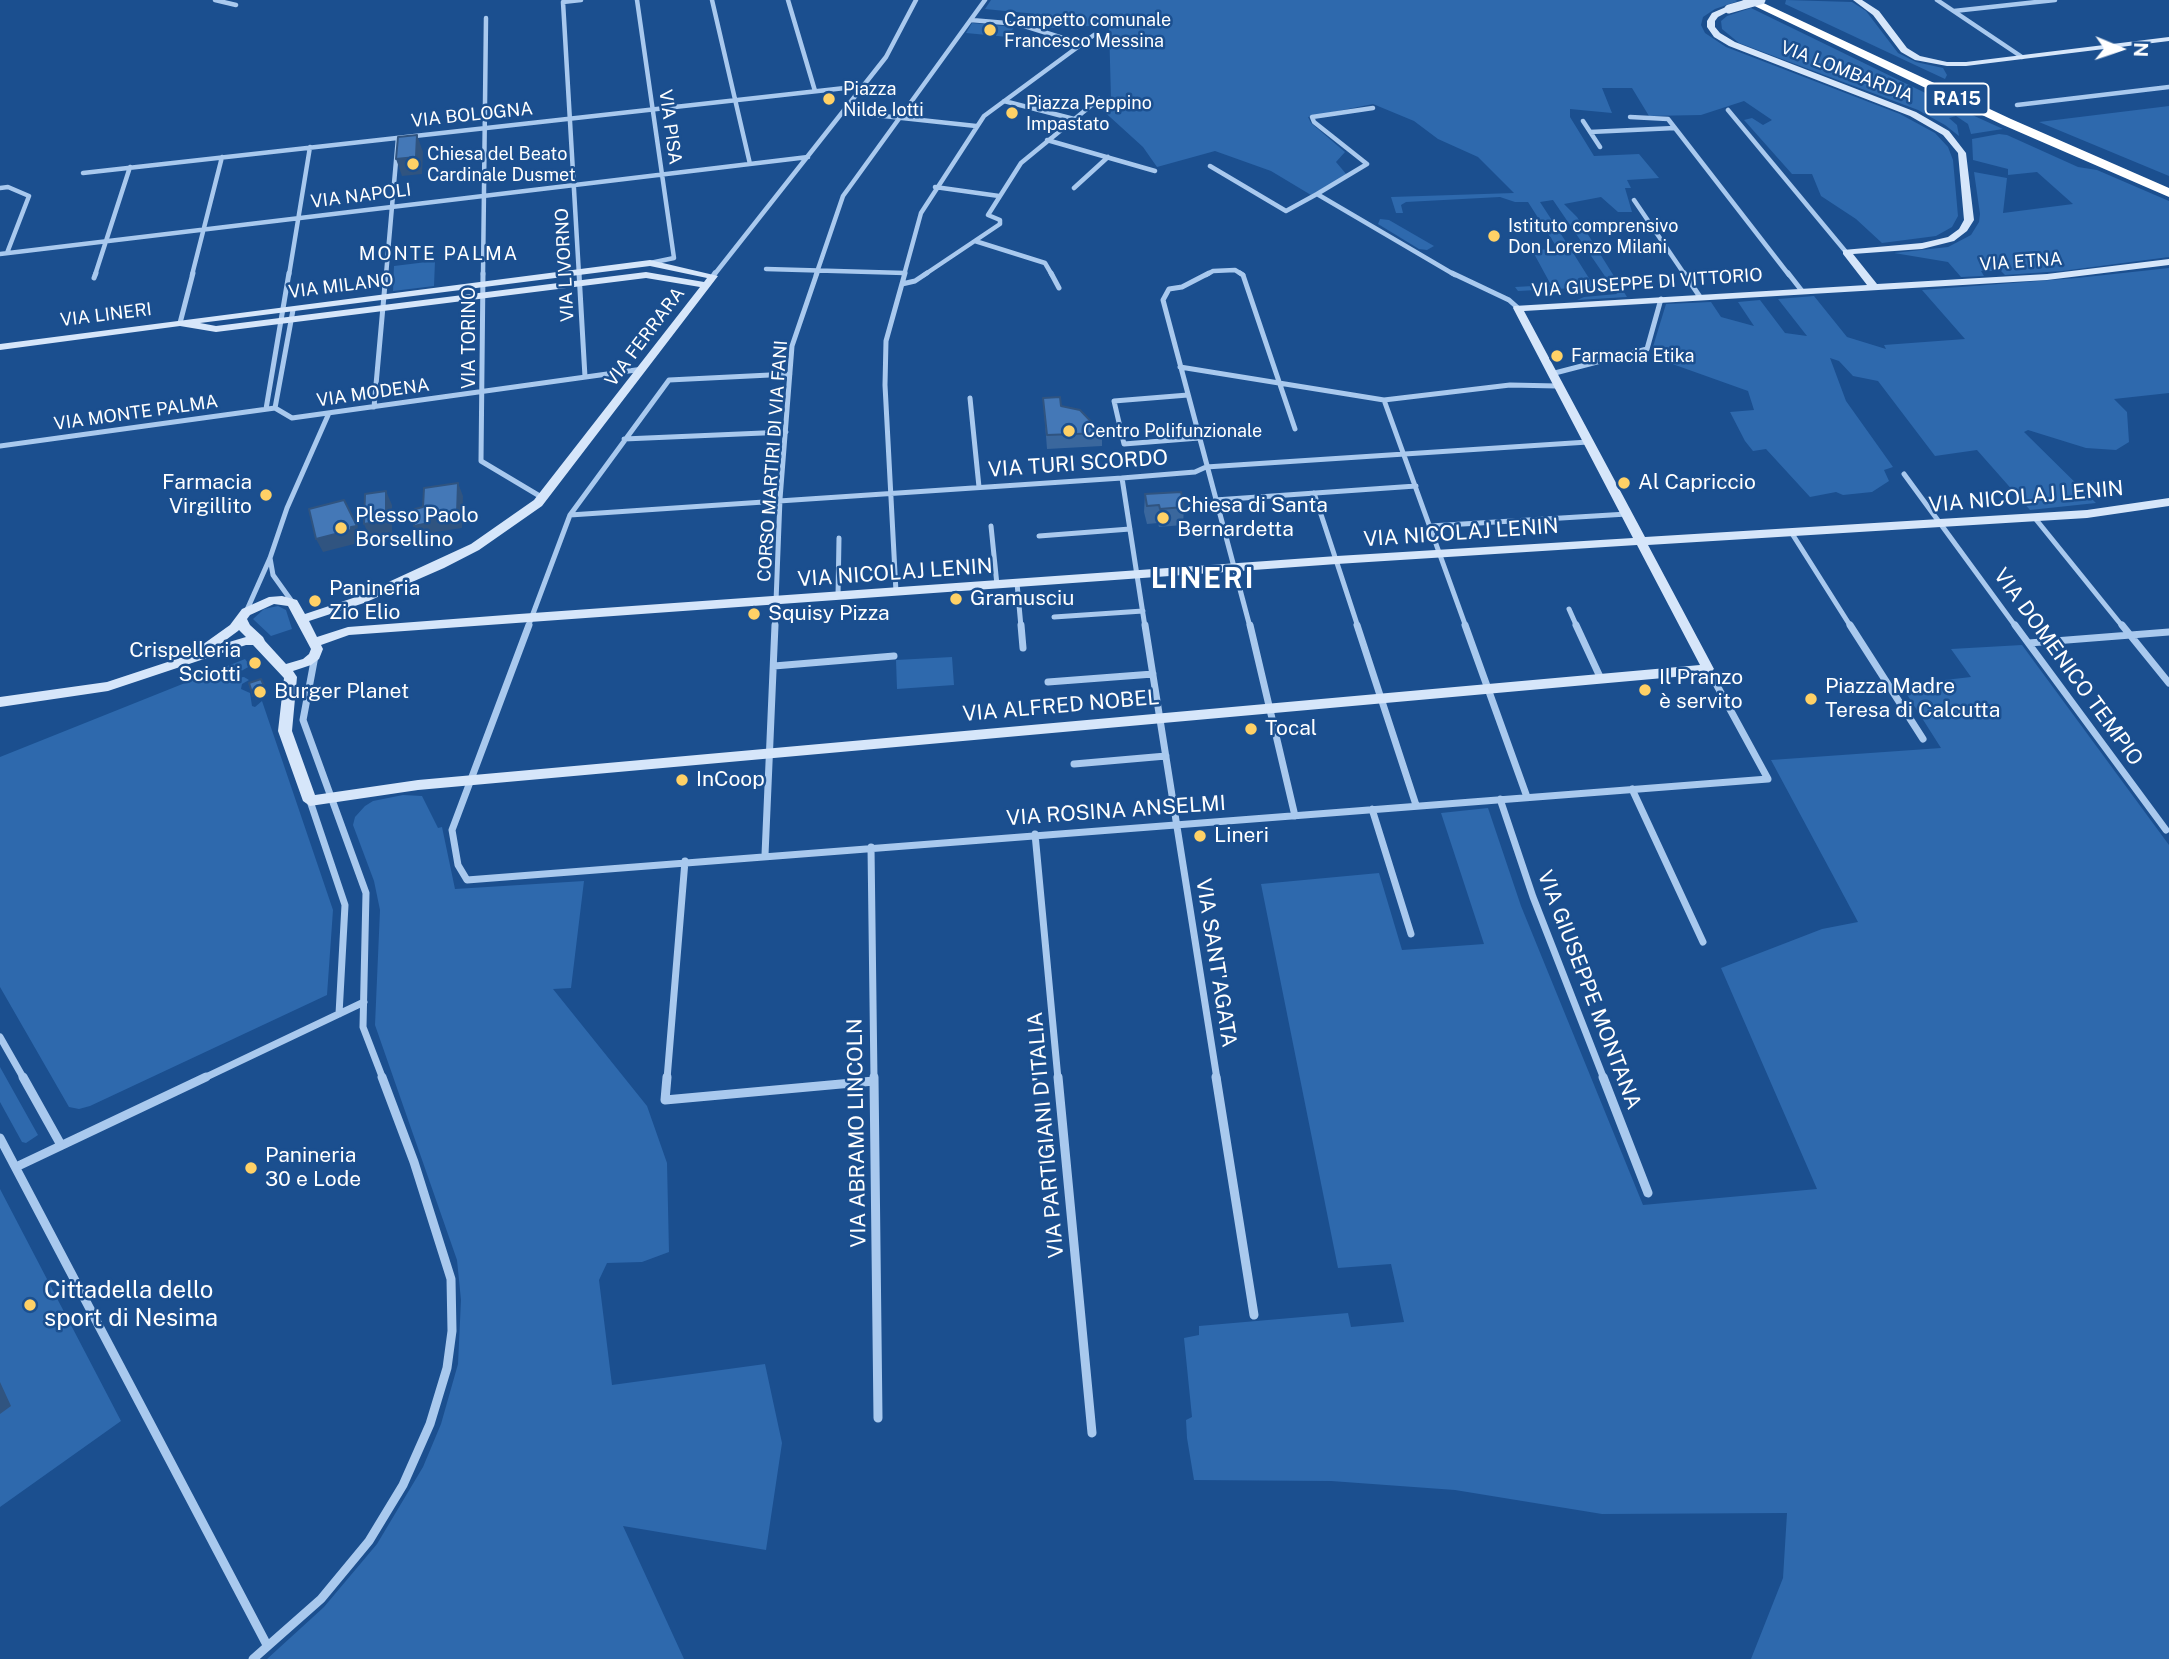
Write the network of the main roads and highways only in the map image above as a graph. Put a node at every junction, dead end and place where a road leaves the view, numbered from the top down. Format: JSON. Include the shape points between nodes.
{"nodes":[{"id":1,"x":1748,"y":0,"type":"edge"},
{"id":2,"x":1762,"y":0,"type":"edge"},
{"id":3,"x":2016,"y":112,"type":"junction"},
{"id":4,"x":2169,"y":179,"type":"edge"},
{"id":5,"x":2169,"y":184,"type":"edge"},
{"id":6,"x":2169,"y":192,"type":"edge"}],
"edges":[{"from":1,"to":6,"type":"highway","number":"RA15","via":[[2007,122]]},
{"from":2,"to":3,"type":"highway","number":"RA15"},
{"from":3,"to":4,"type":"highway"},
{"from":3,"to":5,"type":"highway","number":"RA15"}]}
